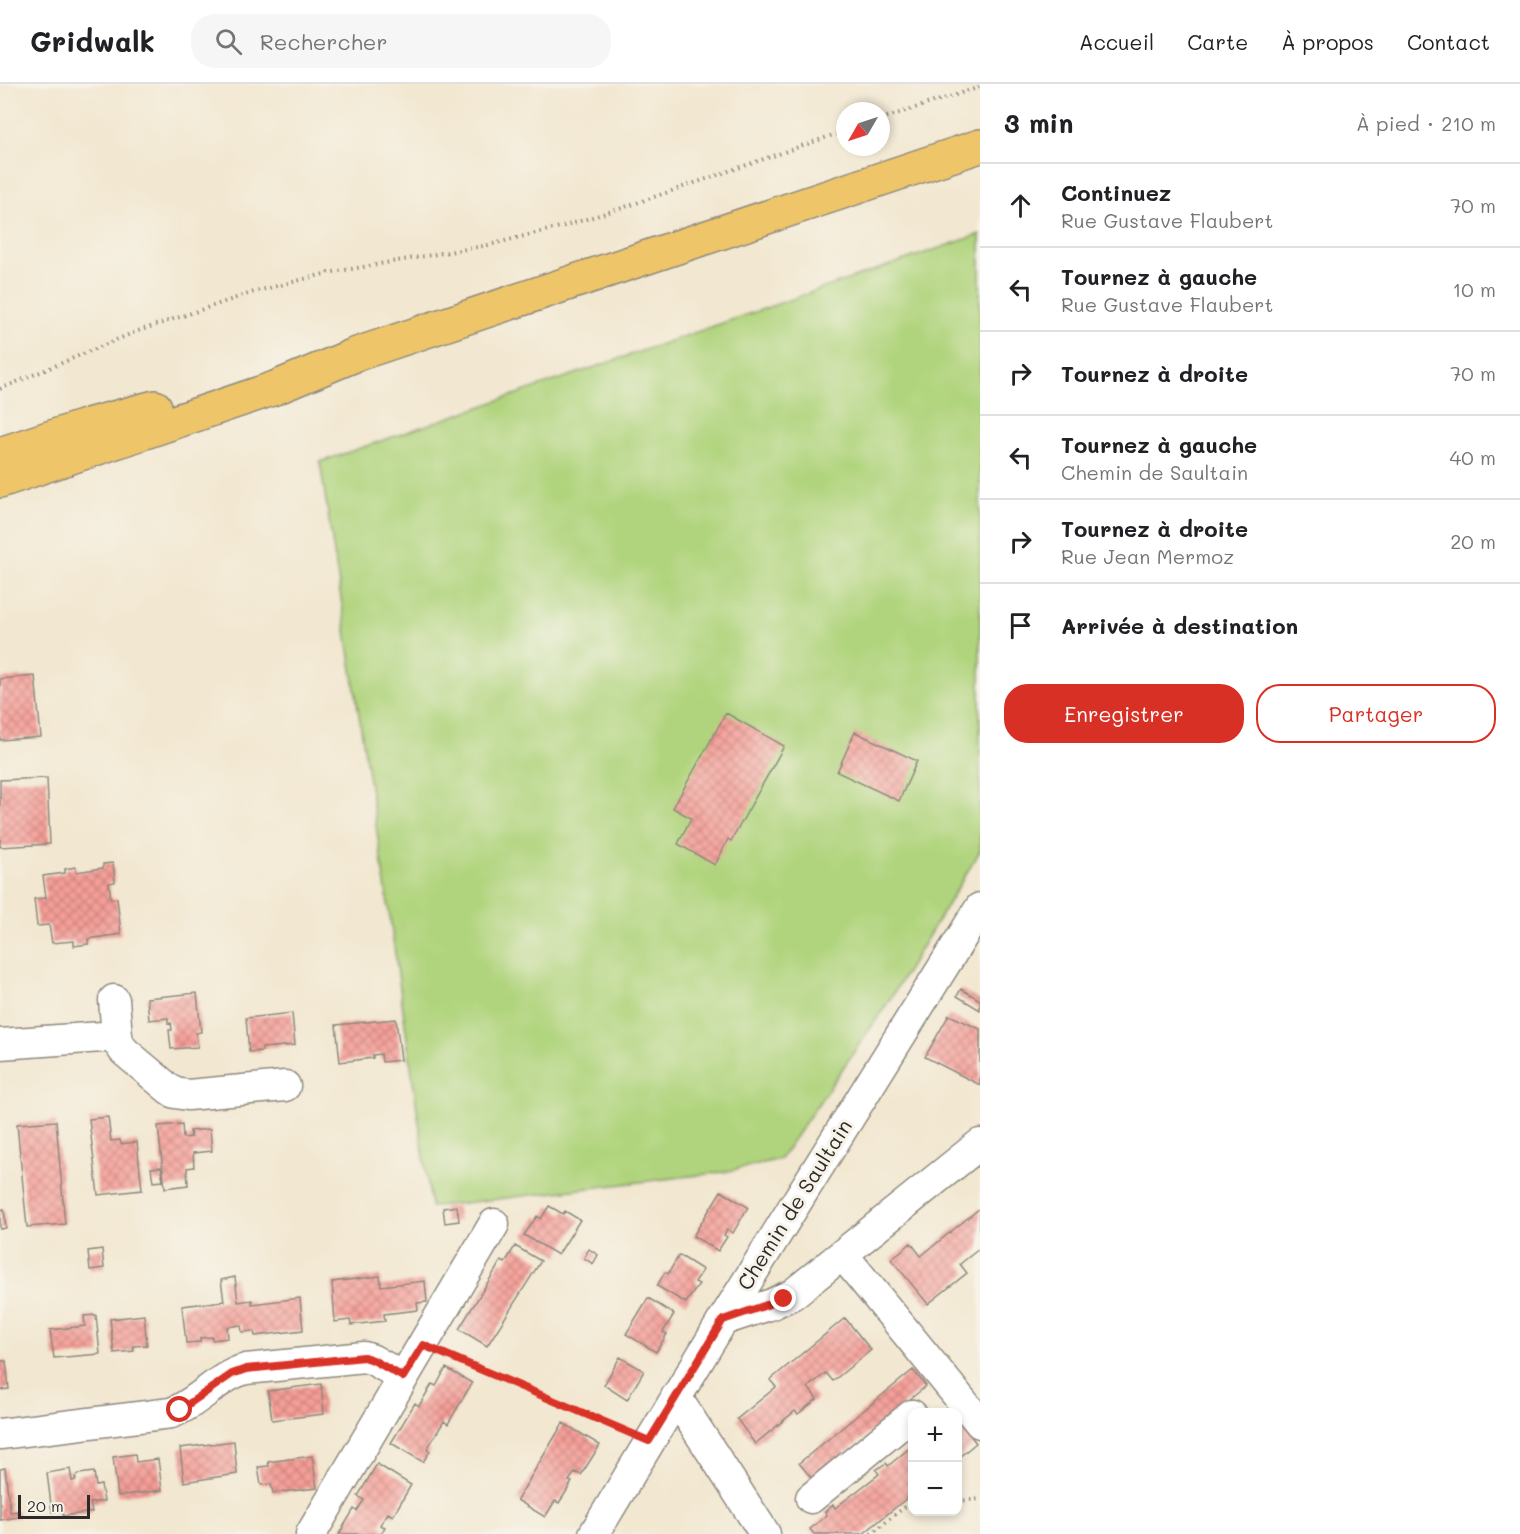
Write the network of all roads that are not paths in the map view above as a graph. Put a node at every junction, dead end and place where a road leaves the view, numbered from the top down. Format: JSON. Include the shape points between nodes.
{"nodes":[{"id":1,"x":980,"y":146,"type":"edge"},
{"id":2,"x":357,"y":354,"type":"junction"},
{"id":3,"x":0,"y":453,"type":"edge"},
{"id":4,"x":0,"y":481,"type":"edge"},
{"id":5,"x":980,"y":908,"type":"edge"},
{"id":6,"x":114,"y":999,"type":"dead end"},
{"id":7,"x":117,"y":1036,"type":"junction"},
{"id":8,"x":0,"y":1044,"type":"edge"},
{"id":9,"x":285,"y":1086,"type":"dead end"},
{"id":10,"x":980,"y":1144,"type":"edge"},
{"id":11,"x":494,"y":1224,"type":"dead end"},
{"id":12,"x":843,"y":1255,"type":"junction"},
{"id":13,"x":723,"y":1320,"type":"junction"},
{"id":14,"x":403,"y":1377,"type":"junction"},
{"id":15,"x":949,"y":1385,"type":"junction"},
{"id":16,"x":676,"y":1397,"type":"junction"},
{"id":17,"x":921,"y":1408,"type":"edge"},
{"id":18,"x":908,"y":1419,"type":"edge"},
{"id":19,"x":980,"y":1424,"type":"edge"},
{"id":20,"x":0,"y":1434,"type":"edge"},
{"id":21,"x":811,"y":1498,"type":"dead end"},
{"id":22,"x":311,"y":1534,"type":"edge"},
{"id":23,"x":594,"y":1534,"type":"edge"},
{"id":24,"x":765,"y":1534,"type":"edge"}],
"edges":[{"from":1,"to":2,"type":"main road"},
{"from":2,"to":3,"type":"main road","via":[[88,425]]},
{"from":2,"to":4,"type":"main road","via":[[275,388]]},
{"from":5,"to":13,"type":"street","name":"Chemin de Saultain"},
{"from":6,"to":7,"type":"street"},
{"from":7,"to":8,"type":"street"},
{"from":7,"to":9,"type":"street","via":[[124,1051],[175,1093]]},
{"from":10,"to":12,"type":"street"},
{"from":11,"to":14,"type":"street"},
{"from":12,"to":13,"type":"street","via":[[784,1299]]},
{"from":12,"to":15,"type":"street"},
{"from":13,"to":16,"type":"street","name":"Chemin de Saultain"},
{"from":14,"to":20,"type":"street","via":[[364,1357],[246,1369],[171,1413]]},
{"from":14,"to":22,"type":"street"},
{"from":15,"to":17,"type":"street"},
{"from":15,"to":19,"type":"street"},
{"from":16,"to":23,"type":"street","name":"Chemin de Saultain"},
{"from":16,"to":24,"type":"street"},
{"from":18,"to":21,"type":"street"}]}
